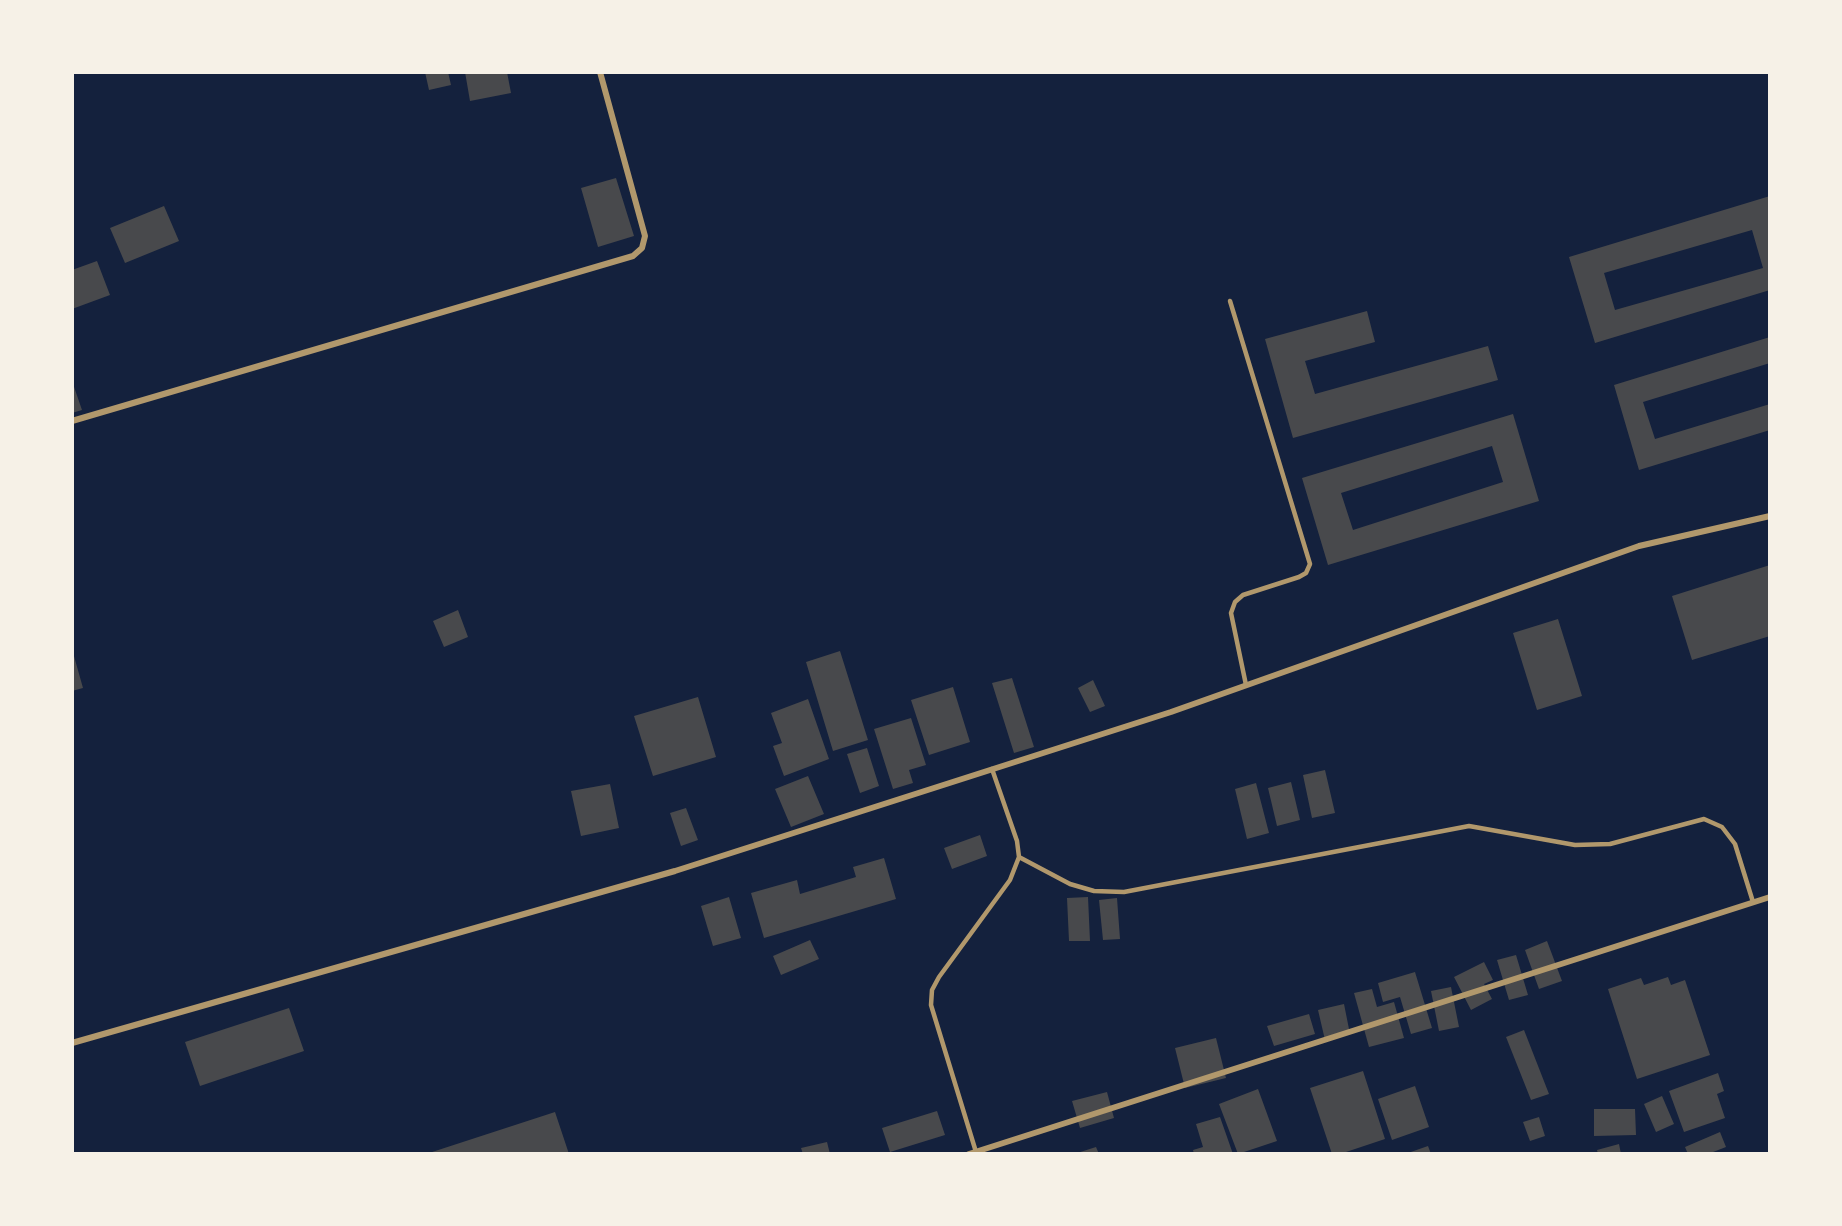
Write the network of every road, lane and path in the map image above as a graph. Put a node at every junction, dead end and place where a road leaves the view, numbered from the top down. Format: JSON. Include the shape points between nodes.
{"nodes":[{"id":1,"x":600,"y":72,"type":"edge"},
{"id":2,"x":1230,"y":300,"type":"dead end"},
{"id":3,"x":72,"y":421,"type":"edge"},
{"id":4,"x":1770,"y":516,"type":"edge"},
{"id":5,"x":1246,"y":685,"type":"junction"},
{"id":6,"x":992,"y":769,"type":"junction"},
{"id":7,"x":1019,"y":857,"type":"junction"},
{"id":8,"x":1770,"y":897,"type":"edge"},
{"id":9,"x":1753,"y":902,"type":"junction"},
{"id":10,"x":72,"y":1043,"type":"edge"},
{"id":11,"x":976,"y":1152,"type":"junction"},
{"id":12,"x":969,"y":1154,"type":"edge"}],
"edges":[{"from":1,"to":3,"type":"street","via":[[645,236],[642,248],[633,256]]},
{"from":2,"to":5,"type":"lane","via":[[1310,564],[1299,578],[1243,595],[1235,602],[1231,613]]},
{"from":4,"to":5,"type":"street","via":[[1640,546]]},
{"from":5,"to":6,"type":"street"},
{"from":6,"to":7,"type":"lane","via":[[1017,840]]},
{"from":6,"to":10,"type":"street","via":[[664,874]]},
{"from":7,"to":9,"type":"lane","via":[[1070,884],[1094,891],[1124,892],[1469,826],[1575,845],[1610,844],[1704,819],[1722,827],[1735,844]]},
{"from":7,"to":11,"type":"lane","via":[[1010,880],[932,990],[931,1005]]},
{"from":8,"to":9,"type":"street"},
{"from":9,"to":11,"type":"street"},
{"from":11,"to":12,"type":"street"}]}
